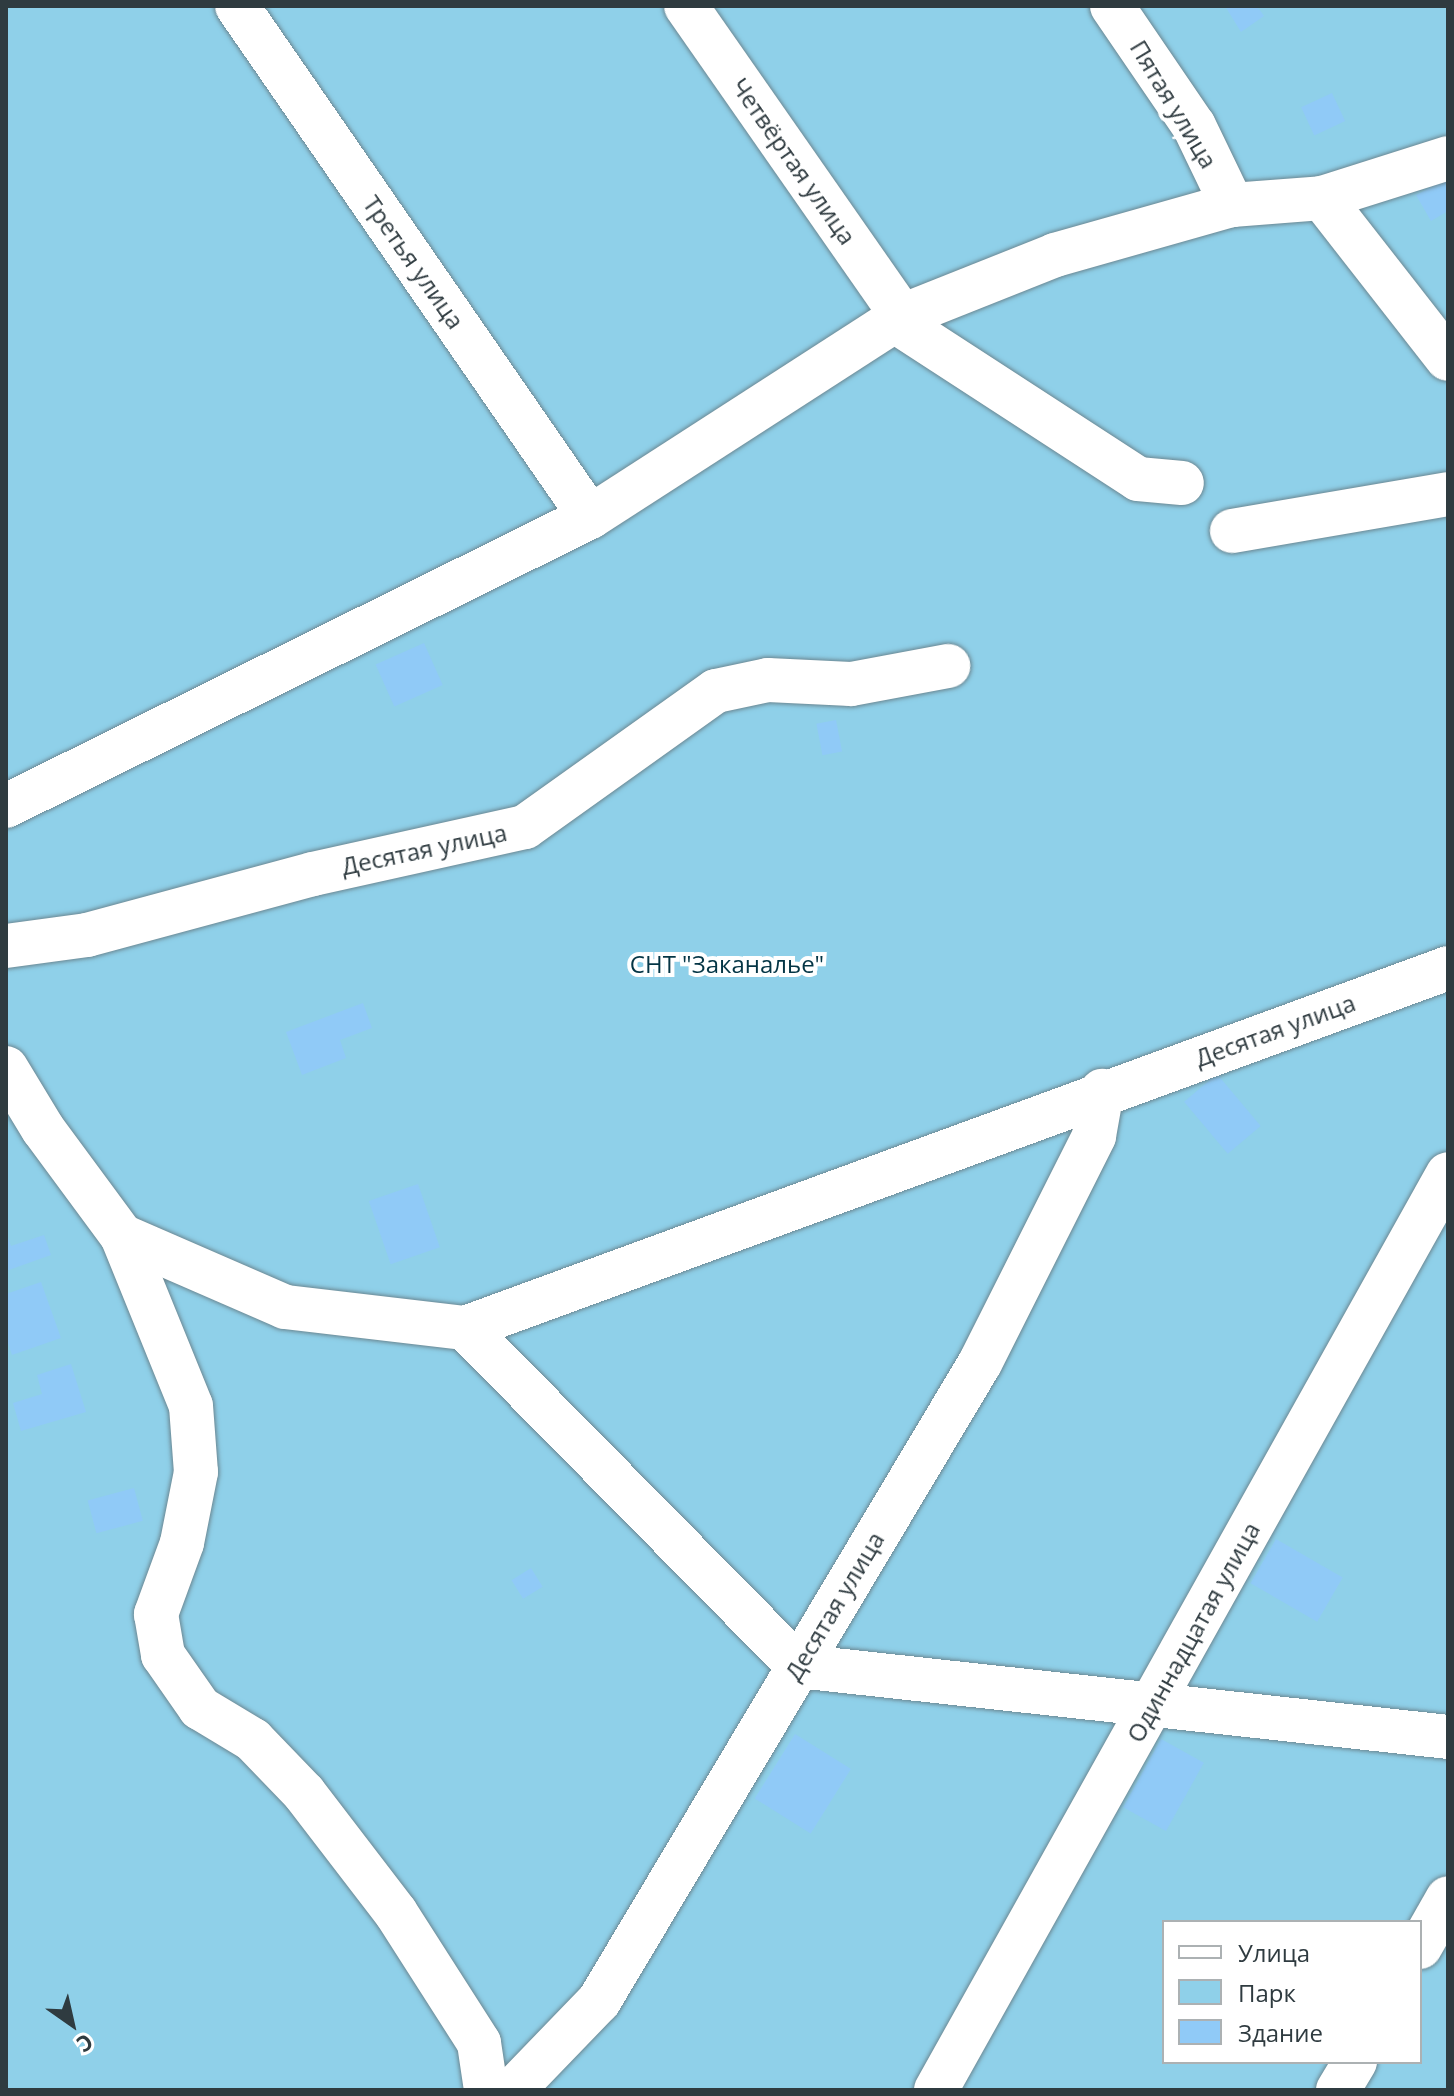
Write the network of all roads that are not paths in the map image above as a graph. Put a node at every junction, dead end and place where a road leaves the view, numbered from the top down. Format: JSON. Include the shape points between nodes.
{"nodes":[{"id":1,"x":237,"y":6,"type":"edge"},
{"id":2,"x":686,"y":6,"type":"edge"},
{"id":3,"x":1112,"y":6,"type":"edge"},
{"id":4,"x":1448,"y":158,"type":"edge"},
{"id":5,"x":1322,"y":198,"type":"junction"},
{"id":6,"x":1232,"y":205,"type":"junction"},
{"id":7,"x":899,"y":318,"type":"junction"},
{"id":8,"x":1448,"y":359,"type":"edge"},
{"id":9,"x":1182,"y":483,"type":"dead end"},
{"id":10,"x":1448,"y":494,"type":"edge"},
{"id":11,"x":590,"y":517,"type":"junction"},
{"id":12,"x":1232,"y":531,"type":"dead end"},
{"id":13,"x":948,"y":666,"type":"dead end"},
{"id":14,"x":6,"y":806,"type":"edge"},
{"id":15,"x":6,"y":946,"type":"edge"},
{"id":16,"x":1448,"y":968,"type":"edge"},
{"id":17,"x":6,"y":1068,"type":"edge"},
{"id":18,"x":1102,"y":1091,"type":"junction"},
{"id":19,"x":1448,"y":1174,"type":"edge"},
{"id":20,"x":122,"y":1236,"type":"junction"},
{"id":21,"x":465,"y":1328,"type":"junction"},
{"id":22,"x":798,"y":1666,"type":"junction"},
{"id":23,"x":1152,"y":1705,"type":"junction"},
{"id":24,"x":1448,"y":1737,"type":"edge"},
{"id":25,"x":1448,"y":1898,"type":"edge"},
{"id":26,"x":1422,"y":1944,"type":"edge"},
{"id":27,"x":1354,"y":2064,"type":"edge"},
{"id":28,"x":486,"y":2090,"type":"edge"},
{"id":29,"x":513,"y":2090,"type":"edge"},
{"id":30,"x":936,"y":2090,"type":"edge"},
{"id":31,"x":1338,"y":2090,"type":"edge"}],
"edges":[{"from":1,"to":11,"type":"street","name":"Третья улица"},
{"from":2,"to":7,"type":"street","name":"Четвёртая улица"},
{"from":3,"to":6,"type":"street","name":"Пятая улица","via":[[1194,126]]},
{"from":4,"to":5,"type":"street"},
{"from":5,"to":6,"type":"street"},
{"from":5,"to":8,"type":"street"},
{"from":6,"to":7,"type":"street","via":[[1055,255]]},
{"from":7,"to":9,"type":"street","via":[[1138,479]]},
{"from":7,"to":11,"type":"street"},
{"from":10,"to":12,"type":"street"},
{"from":11,"to":14,"type":"street"},
{"from":13,"to":15,"type":"street","name":"Десятая улица","via":[[851,684],[768,680],[716,691],[525,827],[313,874],[87,935]]},
{"from":16,"to":18,"type":"street","name":"Десятая улица"},
{"from":17,"to":20,"type":"street","via":[[43,1129]]},
{"from":18,"to":21,"type":"street","name":"Десятая улица"},
{"from":18,"to":22,"type":"street","name":"Десятая улица","via":[[1094,1136],[980,1363]]},
{"from":19,"to":23,"type":"street","name":"Одиннадцатая улица"},
{"from":20,"to":21,"type":"street","via":[[285,1307]]},
{"from":20,"to":28,"type":"street","via":[[191,1406],[196,1472],[182,1543],[156,1614],[163,1655],[200,1708],[253,1740],[304,1793],[396,1913],[479,2043]]},
{"from":21,"to":22,"type":"street"},
{"from":22,"to":23,"type":"street"},
{"from":22,"to":29,"type":"street","name":"Десятая улица","via":[[599,2001]]},
{"from":23,"to":24,"type":"street"},
{"from":23,"to":30,"type":"street","name":"Одиннадцатая улица"},
{"from":25,"to":26,"type":"street"},
{"from":27,"to":31,"type":"street"}]}
